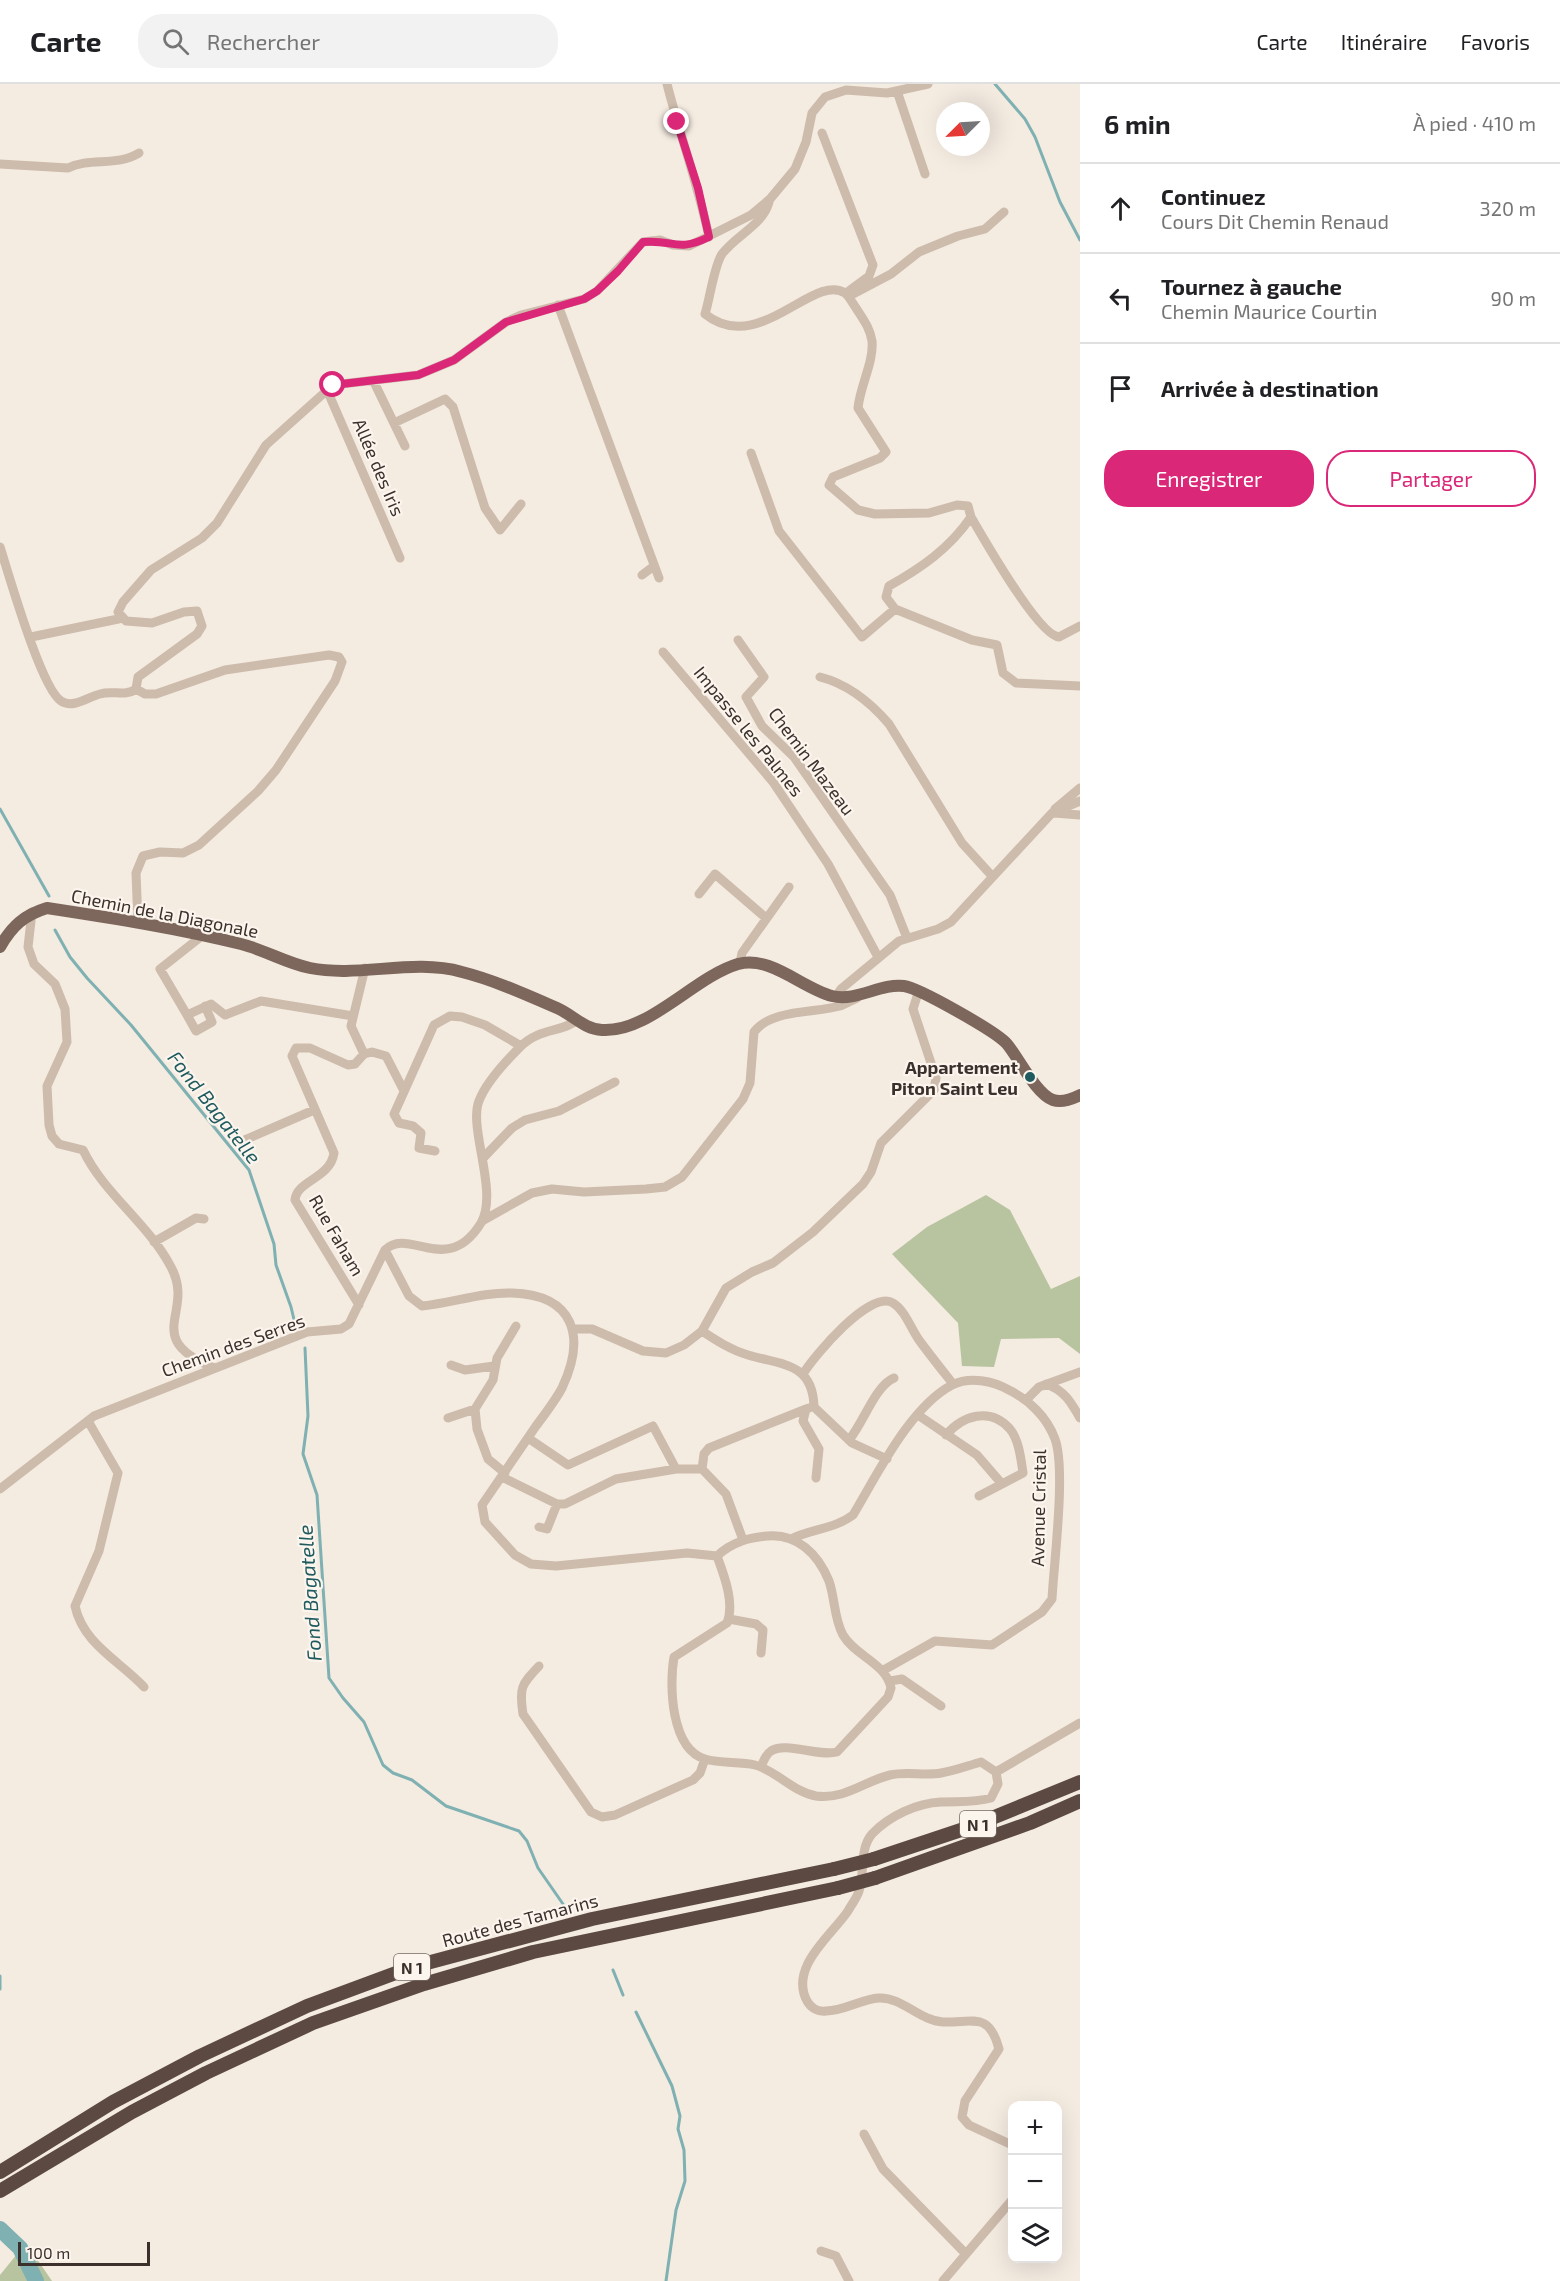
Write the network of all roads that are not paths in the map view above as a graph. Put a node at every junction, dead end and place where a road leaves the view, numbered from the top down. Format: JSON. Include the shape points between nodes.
{"nodes":[{"id":1,"x":667,"y":84,"type":"edge"},
{"id":2,"x":928,"y":84,"type":"edge"},
{"id":3,"x":897,"y":91,"type":"junction"},
{"id":4,"x":822,"y":133,"type":"dead end"},
{"id":5,"x":139,"y":153,"type":"dead end"},
{"id":6,"x":0,"y":164,"type":"edge"},
{"id":7,"x":925,"y":174,"type":"dead end"},
{"id":8,"x":770,"y":199,"type":"junction"},
{"id":9,"x":1004,"y":212,"type":"dead end"},
{"id":10,"x":709,"y":237,"type":"junction"},
{"id":11,"x":847,"y":295,"type":"junction"},
{"id":12,"x":558,"y":305,"type":"junction"},
{"id":13,"x":373,"y":380,"type":"junction"},
{"id":14,"x":327,"y":390,"type":"junction"},
{"id":15,"x":394,"y":423,"type":"junction"},
{"id":16,"x":405,"y":446,"type":"dead end"},
{"id":17,"x":751,"y":453,"type":"dead end"},
{"id":18,"x":521,"y":504,"type":"dead end"},
{"id":19,"x":971,"y":518,"type":"junction"},
{"id":20,"x":0,"y":548,"type":"edge"},
{"id":21,"x":400,"y":558,"type":"dead end"},
{"id":22,"x":654,"y":566,"type":"junction"},
{"id":23,"x":642,"y":575,"type":"dead end"},
{"id":24,"x":659,"y":578,"type":"dead end"},
{"id":25,"x":895,"y":609,"type":"junction"},
{"id":26,"x":123,"y":618,"type":"junction"},
{"id":27,"x":1080,"y":626,"type":"edge"},
{"id":28,"x":31,"y":637,"type":"junction"},
{"id":29,"x":738,"y":640,"type":"dead end"},
{"id":30,"x":663,"y":652,"type":"dead end"},
{"id":31,"x":820,"y":677,"type":"dead end"},
{"id":32,"x":1080,"y":686,"type":"edge"},
{"id":33,"x":136,"y":689,"type":"junction"},
{"id":34,"x":1080,"y":788,"type":"edge"},
{"id":35,"x":1080,"y":801,"type":"edge"},
{"id":36,"x":1052,"y":813,"type":"junction"},
{"id":37,"x":1080,"y":815,"type":"edge"},
{"id":38,"x":992,"y":876,"type":"junction"},
{"id":39,"x":789,"y":887,"type":"dead end"},
{"id":40,"x":699,"y":894,"type":"dead end"},
{"id":41,"x":32,"y":912,"type":"junction"},
{"id":42,"x":766,"y":918,"type":"junction"},
{"id":43,"x":138,"y":923,"type":"junction"},
{"id":44,"x":201,"y":935,"type":"junction"},
{"id":45,"x":907,"y":938,"type":"junction"},
{"id":46,"x":0,"y":947,"type":"edge"},
{"id":47,"x":878,"y":957,"type":"junction"},
{"id":48,"x":740,"y":963,"type":"junction"},
{"id":49,"x":365,"y":968,"type":"junction"},
{"id":50,"x":919,"y":990,"type":"junction"},
{"id":51,"x":865,"y":994,"type":"junction"},
{"id":52,"x":836,"y":997,"type":"junction"},
{"id":53,"x":205,"y":1006,"type":"junction"},
{"id":54,"x":187,"y":1015,"type":"junction"},
{"id":55,"x":353,"y":1016,"type":"junction"},
{"id":56,"x":577,"y":1020,"type":"junction"},
{"id":57,"x":521,"y":1046,"type":"junction"},
{"id":58,"x":364,"y":1053,"type":"junction"},
{"id":59,"x":615,"y":1082,"type":"dead end"},
{"id":60,"x":404,"y":1091,"type":"junction"},
{"id":61,"x":1080,"y":1095,"type":"edge"},
{"id":62,"x":314,"y":1110,"type":"junction"},
{"id":63,"x":240,"y":1142,"type":"dead end"},
{"id":64,"x":435,"y":1151,"type":"dead end"},
{"id":65,"x":484,"y":1157,"type":"junction"},
{"id":66,"x":204,"y":1219,"type":"dead end"},
{"id":67,"x":482,"y":1221,"type":"junction"},
{"id":68,"x":154,"y":1242,"type":"junction"},
{"id":69,"x":386,"y":1250,"type":"junction"},
{"id":70,"x":359,"y":1305,"type":"junction"},
{"id":71,"x":516,"y":1326,"type":"dead end"},
{"id":72,"x":574,"y":1329,"type":"junction"},
{"id":73,"x":702,"y":1331,"type":"junction"},
{"id":74,"x":452,"y":1365,"type":"dead end"},
{"id":75,"x":494,"y":1365,"type":"junction"},
{"id":76,"x":214,"y":1368,"type":"junction"},
{"id":77,"x":1080,"y":1372,"type":"edge"},
{"id":78,"x":803,"y":1374,"type":"junction"},
{"id":79,"x":894,"y":1378,"type":"dead end"},
{"id":80,"x":953,"y":1384,"type":"junction"},
{"id":81,"x":1046,"y":1384,"type":"junction"},
{"id":82,"x":1026,"y":1400,"type":"junction"},
{"id":83,"x":810,"y":1408,"type":"junction"},
{"id":84,"x":475,"y":1409,"type":"junction"},
{"id":85,"x":918,"y":1415,"type":"junction"},
{"id":86,"x":448,"y":1418,"type":"dead end"},
{"id":87,"x":1080,"y":1418,"type":"edge"},
{"id":88,"x":88,"y":1421,"type":"junction"},
{"id":89,"x":946,"y":1435,"type":"junction"},
{"id":90,"x":528,"y":1438,"type":"junction"},
{"id":91,"x":849,"y":1440,"type":"junction"},
{"id":92,"x":887,"y":1459,"type":"junction"},
{"id":93,"x":676,"y":1469,"type":"junction"},
{"id":94,"x":702,"y":1469,"type":"junction"},
{"id":95,"x":503,"y":1475,"type":"junction"},
{"id":96,"x":816,"y":1478,"type":"dead end"},
{"id":97,"x":1002,"y":1484,"type":"junction"},
{"id":98,"x":0,"y":1489,"type":"edge"},
{"id":99,"x":979,"y":1496,"type":"dead end"},
{"id":100,"x":557,"y":1504,"type":"junction"},
{"id":101,"x":539,"y":1527,"type":"dead end"},
{"id":102,"x":793,"y":1538,"type":"junction"},
{"id":103,"x":743,"y":1540,"type":"junction"},
{"id":104,"x":717,"y":1556,"type":"junction"},
{"id":105,"x":729,"y":1619,"type":"junction"},
{"id":106,"x":761,"y":1653,"type":"dead end"},
{"id":107,"x":539,"y":1666,"type":"dead end"},
{"id":108,"x":882,"y":1671,"type":"junction"},
{"id":109,"x":890,"y":1681,"type":"junction"},
{"id":110,"x":144,"y":1687,"type":"dead end"},
{"id":111,"x":941,"y":1706,"type":"dead end"},
{"id":112,"x":1080,"y":1723,"type":"edge"},
{"id":113,"x":705,"y":1759,"type":"junction"},
{"id":114,"x":760,"y":1767,"type":"junction"},
{"id":115,"x":996,"y":1772,"type":"junction"},
{"id":116,"x":1080,"y":1782,"type":"edge"},
{"id":117,"x":1080,"y":1802,"type":"edge"},
{"id":118,"x":869,"y":1857,"type":"junction"},
{"id":119,"x":864,"y":2134,"type":"dead end"},
{"id":120,"x":1008,"y":2143,"type":"edge"},
{"id":121,"x":0,"y":2172,"type":"edge"},
{"id":122,"x":0,"y":2191,"type":"edge"},
{"id":123,"x":1008,"y":2205,"type":"edge"},
{"id":124,"x":821,"y":2251,"type":"dead end"},
{"id":125,"x":966,"y":2254,"type":"junction"},
{"id":126,"x":849,"y":2281,"type":"edge"},
{"id":127,"x":943,"y":2281,"type":"edge"}],
"edges":[{"from":1,"to":10,"type":"street"},
{"from":2,"to":3,"type":"street"},
{"from":3,"to":7,"type":"street"},
{"from":3,"to":8,"type":"street","via":[[846,90],[825,97],[813,113],[795,169]]},
{"from":4,"to":11,"type":"street","via":[[873,266],[869,276]]},
{"from":5,"to":6,"type":"street","via":[[113,162],[68,168]]},
{"from":8,"to":10,"type":"street","via":[[751,215]]},
{"from":8,"to":11,"type":"street","via":[[762,217],[721,256],[705,314],[713,320],[746,328],[823,292],[836,290]]},
{"from":9,"to":11,"type":"street","via":[[985,229],[919,252],[891,274]]},
{"from":10,"to":12,"type":"street","via":[[690,246],[660,240],[643,242],[597,291],[584,299]]},
{"from":11,"to":19,"type":"street","via":[[869,328],[872,343],[858,408],[886,452],[833,477],[829,485],[858,510],[874,514],[928,513],[957,505],[968,506]]},
{"from":12,"to":13,"type":"street","via":[[506,322],[454,360],[418,375]]},
{"from":12,"to":22,"type":"street"},
{"from":13,"to":14,"type":"street","via":[[333,385]]},
{"from":13,"to":15,"type":"street"},
{"from":14,"to":21,"type":"street","name":"Allée des Iris"},
{"from":14,"to":26,"type":"street","via":[[266,445],[217,523],[202,538],[140,580],[118,612]]},
{"from":15,"to":16,"type":"street"},
{"from":15,"to":18,"type":"street","via":[[445,399],[449,401],[468,448],[485,508],[500,530]]},
{"from":17,"to":25,"type":"street","via":[[779,531],[862,637]]},
{"from":19,"to":25,"type":"street","via":[[926,565],[889,586],[886,597]]},
{"from":19,"to":27,"type":"street","via":[[1046,631],[1059,637]]},
{"from":20,"to":28,"type":"street"},
{"from":22,"to":23,"type":"street"},
{"from":22,"to":24,"type":"street"},
{"from":25,"to":32,"type":"street","via":[[972,640],[997,645],[1003,673],[1016,683]]},
{"from":26,"to":28,"type":"street"},
{"from":26,"to":33,"type":"street","via":[[152,623],[184,612],[197,612],[202,626],[197,634],[138,677]]},
{"from":28,"to":33,"type":"street","via":[[45,680],[62,702],[73,704],[101,693],[129,694]]},
{"from":29,"to":45,"type":"street","name":"Chemin Mazeau","via":[[764,677],[746,697],[762,726],[794,757],[890,895]]},
{"from":30,"to":47,"type":"street","name":"Impasse les Palmes","via":[[773,782],[828,864]]},
{"from":31,"to":38,"type":"street","via":[[837,681],[874,707],[889,724],[962,843]]},
{"from":33,"to":43,"type":"street","via":[[156,694],[225,670],[329,655],[342,662],[335,681],[258,791],[199,845],[183,853],[143,856],[136,873]]},
{"from":34,"to":36,"type":"street"},
{"from":35,"to":36,"type":"street"},
{"from":36,"to":37,"type":"street"},
{"from":36,"to":38,"type":"street"},
{"from":38,"to":45,"type":"street","via":[[951,922]]},
{"from":39,"to":42,"type":"street"},
{"from":40,"to":42,"type":"street","via":[[715,874]]},
{"from":41,"to":43,"type":"main road","name":"Chemin de la Diagonale","via":[[47,908]]},
{"from":41,"to":46,"type":"main road","via":[[18,922]]},
{"from":41,"to":68,"type":"street","via":[[28,947],[34,964],[55,984],[65,1009],[67,1042],[47,1086],[52,1136],[59,1144],[83,1150],[92,1170]]},
{"from":42,"to":48,"type":"street","via":[[742,953]]},
{"from":43,"to":44,"type":"main road","name":"Chemin de la Diagonale"},
{"from":44,"to":49,"type":"main road","name":"Chemin de la Diagonale","via":[[253,946],[310,968]]},
{"from":44,"to":54,"type":"street","via":[[160,969]]},
{"from":45,"to":47,"type":"street"},
{"from":47,"to":52,"type":"street"},
{"from":48,"to":52,"type":"main road","via":[[770,968],[812,990]]},
{"from":48,"to":56,"type":"main road","name":"Chemin de la Diagonale","via":[[628,1026],[591,1029]]},
{"from":49,"to":55,"type":"street"},
{"from":49,"to":56,"type":"main road","name":"Chemin de la Diagonale","via":[[424,966],[464,972],[560,1009]]},
{"from":50,"to":51,"type":"main road","via":[[901,985]]},
{"from":50,"to":61,"type":"main road","via":[[1005,1041],[1042,1093],[1053,1100]]},
{"from":50,"to":73,"type":"street","via":[[913,1009],[936,1078],[934,1090],[881,1143],[872,1172],[863,1184],[813,1232],[773,1263],[726,1288]]},
{"from":51,"to":52,"type":"main road"},
{"from":51,"to":67,"type":"street","via":[[841,1006],[789,1013],[758,1026],[753,1038],[750,1083],[743,1099],[697,1161],[674,1182],[646,1189],[532,1192]]},
{"from":53,"to":54,"type":"street"},
{"from":53,"to":54,"type":"street","via":[[212,1023],[196,1031]]},
{"from":53,"to":55,"type":"street","via":[[211,1004],[225,1015],[261,1001]]},
{"from":55,"to":58,"type":"street","via":[[351,1026]]},
{"from":56,"to":57,"type":"street","via":[[540,1032]]},
{"from":57,"to":60,"type":"street","via":[[485,1025],[450,1016],[434,1025]]},
{"from":57,"to":65,"type":"street","via":[[478,1102],[476,1115]]},
{"from":58,"to":60,"type":"street","via":[[386,1056]]},
{"from":58,"to":62,"type":"street","name":"Rue Faham","via":[[355,1064],[348,1065],[310,1048],[296,1048],[292,1056],[295,1067]]},
{"from":59,"to":65,"type":"street","via":[[559,1111],[525,1120]]},
{"from":60,"to":64,"type":"street","via":[[394,1119],[421,1133],[419,1148]]},
{"from":62,"to":63,"type":"street"},
{"from":62,"to":70,"type":"street","name":"Rue Faham","via":[[332,1144],[333,1162],[325,1173],[295,1195],[295,1200]]},
{"from":65,"to":67,"type":"street"},
{"from":66,"to":68,"type":"street","via":[[195,1218]]},
{"from":67,"to":69,"type":"street","via":[[463,1242],[450,1249],[437,1251],[401,1242]]},
{"from":68,"to":76,"type":"street","via":[[172,1268],[178,1297],[174,1325],[177,1344],[190,1358]]},
{"from":69,"to":70,"type":"street","name":"Chemin des Serres"},
{"from":69,"to":72,"type":"street","via":[[409,1296],[422,1306],[514,1293],[549,1301],[565,1311]]},
{"from":70,"to":76,"type":"street","name":"Chemin des Serres","via":[[349,1324],[341,1329],[306,1332]]},
{"from":71,"to":75,"type":"street"},
{"from":72,"to":73,"type":"street","via":[[592,1329],[643,1351],[666,1353]]},
{"from":72,"to":90,"type":"street","via":[[564,1384]]},
{"from":73,"to":78,"type":"street","via":[[733,1350],[791,1365]]},
{"from":74,"to":75,"type":"street","via":[[465,1370]]},
{"from":75,"to":84,"type":"street","via":[[493,1380]]},
{"from":76,"to":88,"type":"street","name":"Chemin des Serres"},
{"from":77,"to":81,"type":"street"},
{"from":78,"to":80,"type":"street","via":[[814,1356],[859,1313],[880,1300],[891,1301],[901,1310]]},
{"from":78,"to":83,"type":"street","via":[[814,1397]]},
{"from":79,"to":91,"type":"street","via":[[877,1393]]},
{"from":80,"to":82,"type":"street","name":"Avenue Cristal","via":[[989,1381]]},
{"from":80,"to":85,"type":"street"},
{"from":81,"to":82,"type":"street"},
{"from":81,"to":87,"type":"street","via":[[1058,1388]]},
{"from":82,"to":108,"type":"street","name":"Avenue Cristal","via":[[1036,1408],[1056,1440],[1059,1463],[1052,1599],[1042,1612],[992,1645],[935,1641]]},
{"from":83,"to":91,"type":"street"},
{"from":83,"to":94,"type":"street","via":[[709,1448]]},
{"from":83,"to":96,"type":"street","via":[[804,1426],[819,1449]]},
{"from":84,"to":86,"type":"street"},
{"from":84,"to":95,"type":"street","via":[[477,1429],[488,1459]]},
{"from":85,"to":89,"type":"street"},
{"from":85,"to":92,"type":"street"},
{"from":88,"to":98,"type":"street","name":"Chemin des Serres"},
{"from":88,"to":110,"type":"street","via":[[118,1473],[104,1537],[76,1602],[76,1612],[86,1632],[110,1659]]},
{"from":89,"to":97,"type":"street","via":[[977,1455]]},
{"from":89,"to":97,"type":"street","via":[[960,1421],[977,1415],[1010,1429],[1023,1473]]},
{"from":90,"to":93,"type":"street","via":[[568,1465],[653,1426]]},
{"from":90,"to":95,"type":"street"},
{"from":91,"to":92,"type":"street"},
{"from":92,"to":102,"type":"street","via":[[853,1515],[843,1523],[812,1529]]},
{"from":93,"to":94,"type":"street"},
{"from":93,"to":100,"type":"street","via":[[616,1479],[571,1502]]},
{"from":94,"to":103,"type":"street","via":[[726,1494]]},
{"from":95,"to":100,"type":"street"},
{"from":95,"to":104,"type":"street","via":[[482,1505],[484,1522],[515,1555],[531,1564],[556,1566],[704,1552]]},
{"from":97,"to":99,"type":"street"},
{"from":100,"to":101,"type":"street","via":[[547,1529]]},
{"from":102,"to":103,"type":"street"},
{"from":102,"to":108,"type":"street","via":[[809,1550],[829,1582],[842,1633],[851,1646]]},
{"from":103,"to":104,"type":"street"},
{"from":104,"to":105,"type":"street","via":[[726,1586]]},
{"from":105,"to":106,"type":"street","via":[[756,1624],[763,1630]]},
{"from":105,"to":113,"type":"street","via":[[720,1629],[674,1657],[677,1726],[682,1742]]},
{"from":107,"to":113,"type":"street","via":[[522,1683],[523,1714],[591,1812],[602,1817],[615,1815],[693,1780]]},
{"from":108,"to":109,"type":"street"},
{"from":109,"to":111,"type":"street","via":[[902,1679]]},
{"from":109,"to":114,"type":"street","via":[[888,1696],[837,1752],[826,1755],[779,1748],[769,1752]]},
{"from":112,"to":115,"type":"street"},
{"from":113,"to":114,"type":"street"},
{"from":114,"to":115,"type":"street","via":[[816,1796],[848,1792],[888,1776],[940,1773],[981,1762]]},
{"from":115,"to":118,"type":"street","via":[[998,1784],[991,1798],[939,1802],[911,1808],[888,1820],[867,1841]]},
{"from":116,"to":118,"type":"highway","name":"Route des Tamarins","number":"N 1","via":[[990,1820]]},
{"from":117,"to":122,"type":"highway","name":"Route des Tamarins","number":"N 1","bridge":true,"via":[[875,1878],[533,1952],[391,1995],[314,2023],[206,2073]]},
{"from":118,"to":120,"type":"street","via":[[859,1892],[813,1954],[804,1974],[803,1992],[816,2010],[827,2012],[880,1998],[932,2020],[984,2022],[993,2031],[999,2049],[965,2101],[962,2117],[969,2125]]},
{"from":118,"to":121,"type":"highway","name":"Route des Tamarins","number":"N 1","bridge":true,"via":[[834,1869],[603,1917],[412,1967],[307,2006],[200,2055],[113,2102]]},
{"from":119,"to":125,"type":"street","via":[[883,2169]]},
{"from":123,"to":125,"type":"street"},
{"from":124,"to":126,"type":"street","via":[[836,2256]]},
{"from":125,"to":127,"type":"street"}]}
